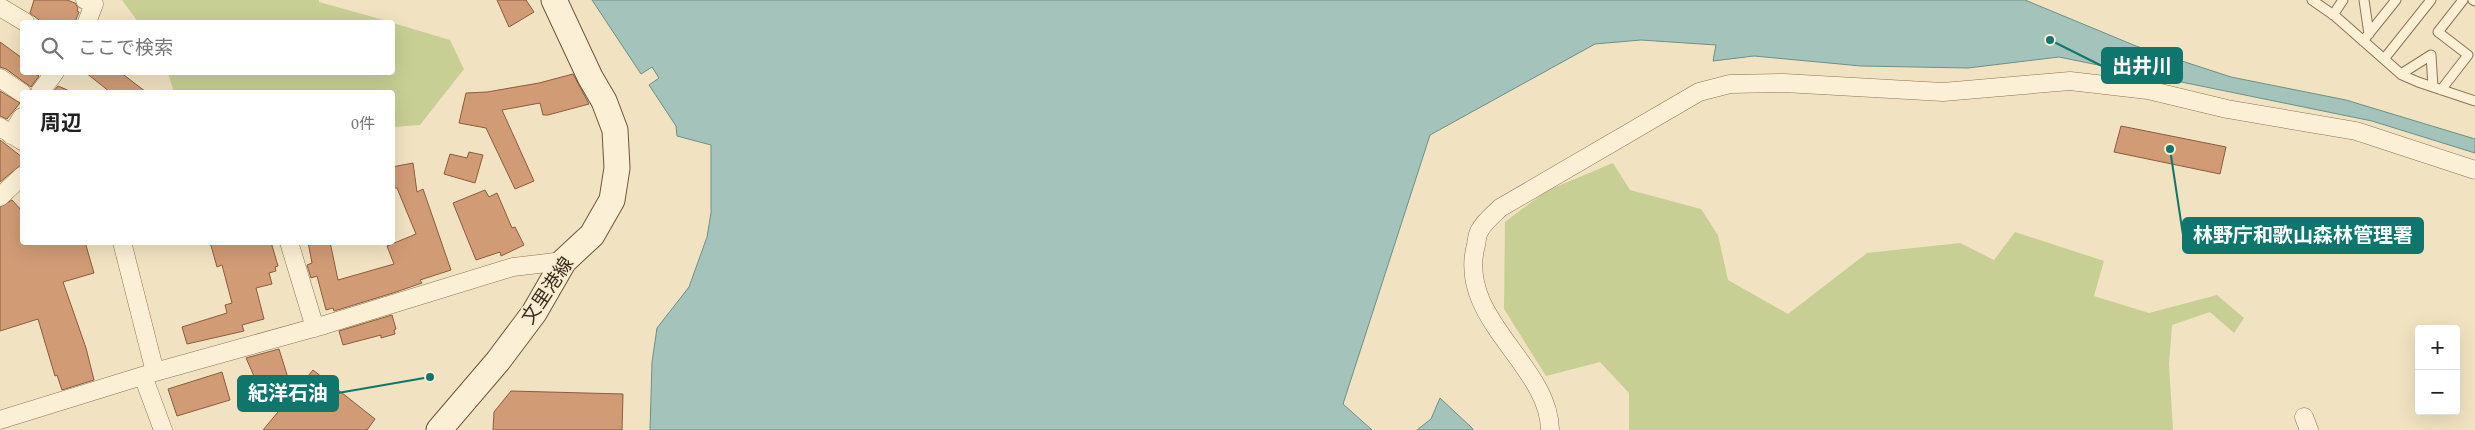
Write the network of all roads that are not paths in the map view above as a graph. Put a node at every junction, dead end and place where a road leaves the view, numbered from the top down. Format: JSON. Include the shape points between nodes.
{"nodes":[{"id":1,"x":85,"y":0,"type":"edge"},
{"id":2,"x":554,"y":0,"type":"edge"},
{"id":3,"x":2312,"y":0,"type":"edge"},
{"id":4,"x":2344,"y":0,"type":"edge"},
{"id":5,"x":2364,"y":0,"type":"edge"},
{"id":6,"x":2396,"y":0,"type":"edge"},
{"id":7,"x":2431,"y":0,"type":"edge"},
{"id":8,"x":2463,"y":0,"type":"edge"},
{"id":9,"x":0,"y":7,"type":"edge"},
{"id":10,"x":2333,"y":15,"type":"junction"},
{"id":11,"x":22,"y":20,"type":"edge"},
{"id":12,"x":88,"y":20,"type":"edge"},
{"id":13,"x":2366,"y":37,"type":"junction"},
{"id":14,"x":2384,"y":59,"type":"junction"},
{"id":15,"x":2401,"y":74,"type":"junction"},
{"id":16,"x":53,"y":75,"type":"edge"},
{"id":17,"x":0,"y":78,"type":"edge"},
{"id":18,"x":2437,"y":89,"type":"junction"},
{"id":19,"x":42,"y":90,"type":"edge"},
{"id":20,"x":20,"y":92,"type":"edge"},
{"id":21,"x":2475,"y":100,"type":"edge"},
{"id":22,"x":20,"y":120,"type":"edge"},
{"id":23,"x":11,"y":134,"type":"edge"},
{"id":24,"x":2475,"y":170,"type":"edge"},
{"id":25,"x":20,"y":178,"type":"edge"},
{"id":26,"x":0,"y":197,"type":"edge"},
{"id":27,"x":125,"y":245,"type":"edge"},
{"id":28,"x":290,"y":245,"type":"edge"},
{"id":29,"x":564,"y":261,"type":"junction"},
{"id":30,"x":315,"y":328,"type":"junction"},
{"id":31,"x":149,"y":374,"type":"junction"},
{"id":32,"x":0,"y":420,"type":"edge"},
{"id":33,"x":163,"y":430,"type":"edge"},
{"id":34,"x":439,"y":430,"type":"edge"},
{"id":35,"x":1550,"y":430,"type":"edge"}],
"edges":[{"from":1,"to":12,"type":"street","via":[[94,4]]},
{"from":2,"to":29,"type":"main road","name":"文里港線","via":[[615,130],[617,168],[612,200],[592,234]]},
{"from":3,"to":10,"type":"lane"},
{"from":4,"to":10,"type":"lane"},
{"from":5,"to":13,"type":"lane"},
{"from":6,"to":13,"type":"lane"},
{"from":7,"to":14,"type":"lane"},
{"from":8,"to":18,"type":"lane","via":[[2438,32],[2468,55]]},
{"from":9,"to":11,"type":"street"},
{"from":10,"to":13,"type":"lane"},
{"from":13,"to":14,"type":"lane"},
{"from":14,"to":15,"type":"lane"},
{"from":15,"to":18,"type":"lane"},
{"from":15,"to":18,"type":"lane","via":[[2431,55]]},
{"from":16,"to":19,"type":"street"},
{"from":17,"to":20,"type":"street"},
{"from":18,"to":21,"type":"lane"},
{"from":22,"to":23,"type":"street"},
{"from":24,"to":35,"type":"street","via":[[2356,131],[2227,109],[2148,90],[2070,81],[1943,92],[1784,83],[1730,84],[1699,92],[1500,208],[1480,230],[1472,260],[1473,282],[1493,323],[1544,402]]},
{"from":25,"to":26,"type":"street"},
{"from":27,"to":31,"type":"street"},
{"from":28,"to":30,"type":"street"},
{"from":29,"to":30,"type":"street","via":[[513,268]]},
{"from":29,"to":34,"type":"main road","name":"文里港線","via":[[534,313]]},
{"from":30,"to":31,"type":"street"},
{"from":31,"to":32,"type":"street"},
{"from":31,"to":33,"type":"street"}]}
